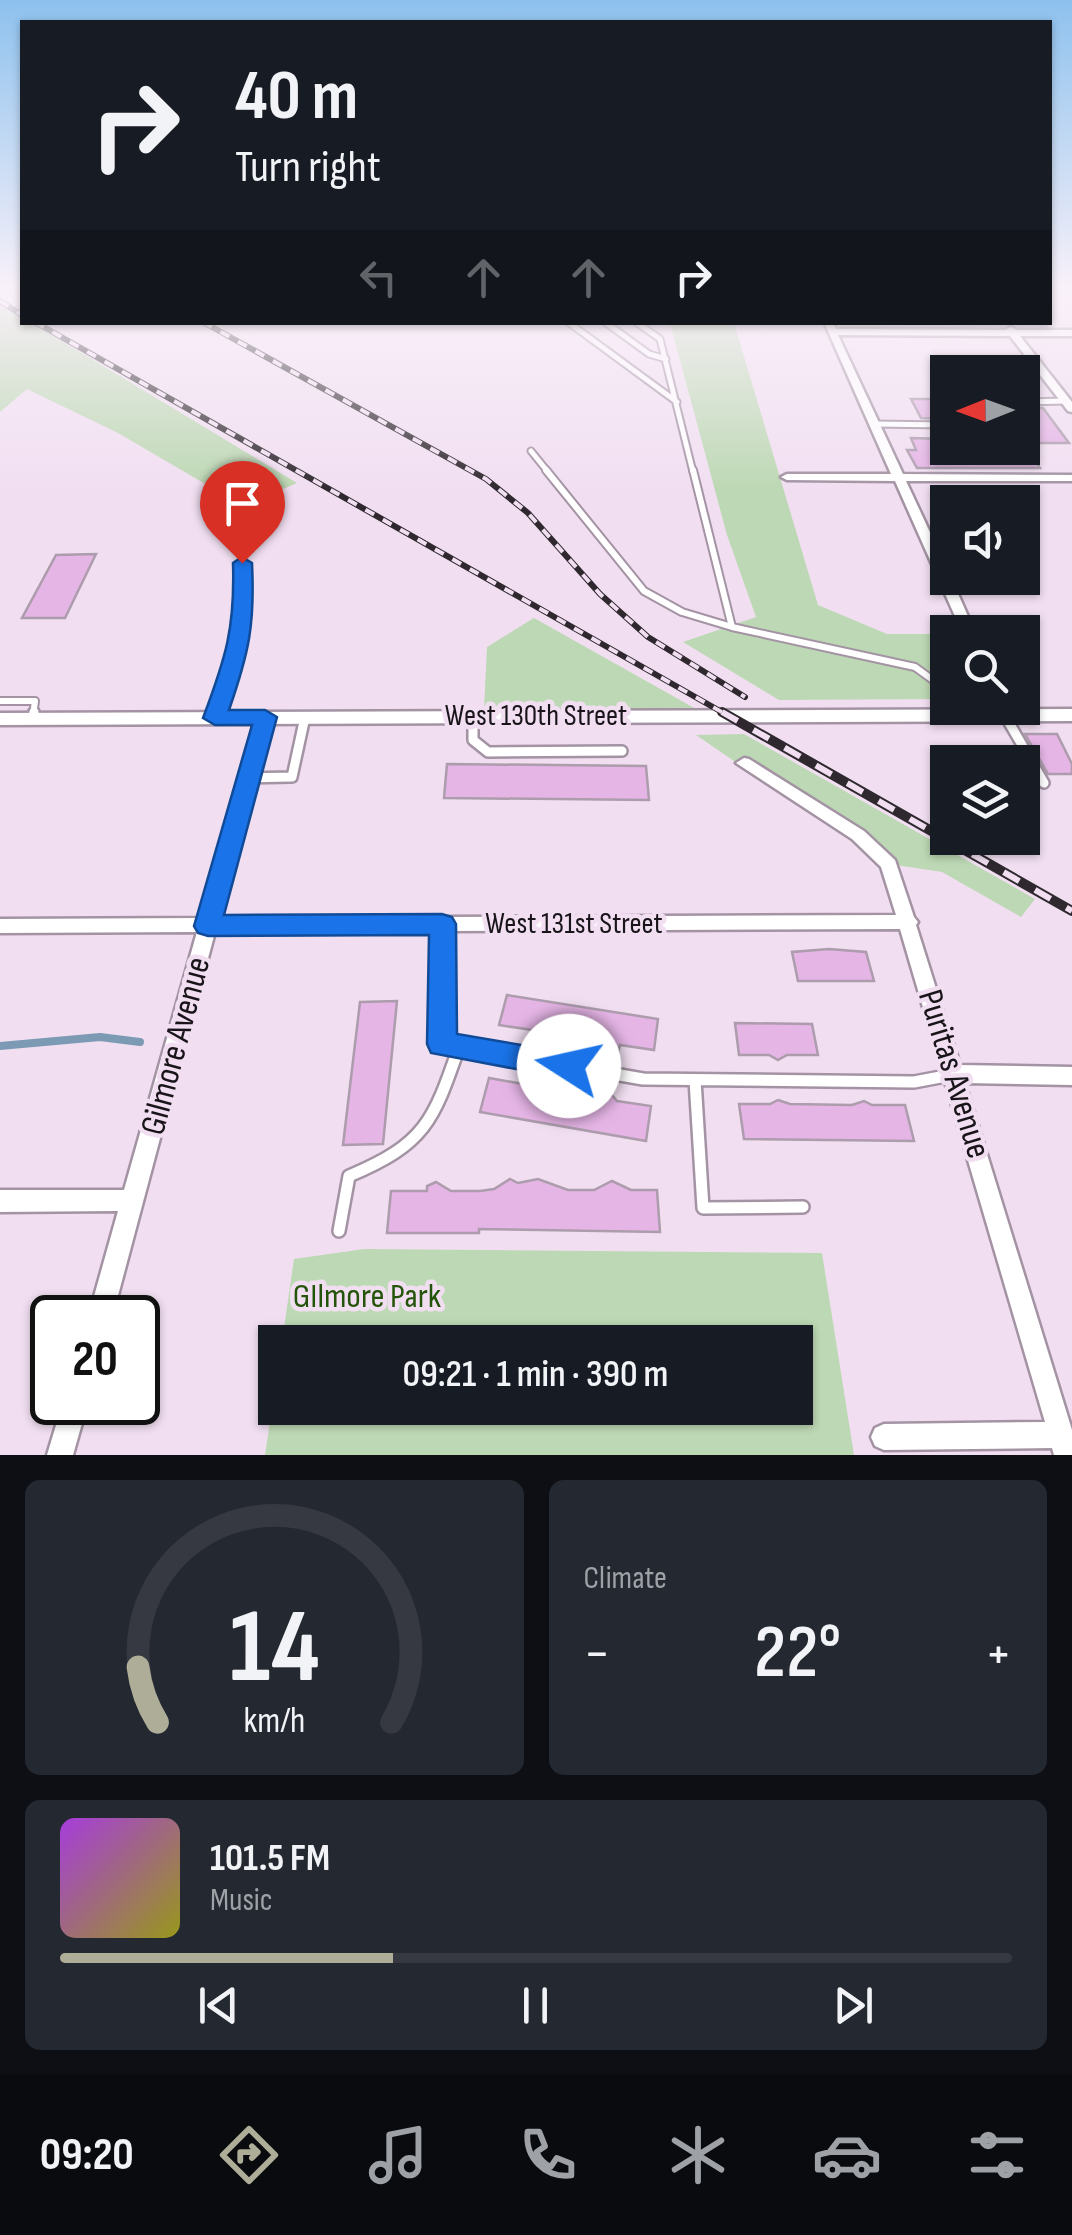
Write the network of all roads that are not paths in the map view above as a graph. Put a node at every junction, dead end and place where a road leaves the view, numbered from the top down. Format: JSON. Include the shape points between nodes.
{"nodes":[{"id":1,"x":613,"y":355,"type":"edge"},
{"id":2,"x":652,"y":355,"type":"edge"},
{"id":3,"x":665,"y":355,"type":"edge"},
{"id":4,"x":843,"y":355,"type":"edge"},
{"id":5,"x":1031,"y":355,"type":"edge"},
{"id":6,"x":666,"y":359,"type":"junction"},
{"id":7,"x":677,"y":402,"type":"junction"},
{"id":8,"x":1040,"y":403,"type":"edge"},
{"id":9,"x":1069,"y":405,"type":"edge"},
{"id":10,"x":874,"y":424,"type":"junction"},
{"id":11,"x":930,"y":425,"type":"edge"},
{"id":12,"x":531,"y":451,"type":"dead end"},
{"id":13,"x":787,"y":477,"type":"dead end"},
{"id":14,"x":899,"y":478,"type":"junction"},
{"id":15,"x":1072,"y":478,"type":"edge"},
{"id":16,"x":242,"y":563,"type":"dead end"},
{"id":17,"x":961,"y":615,"type":"edge"},
{"id":18,"x":732,"y":627,"type":"junction"},
{"id":19,"x":930,"y":676,"type":"edge"},
{"id":20,"x":0,"y":701,"type":"edge"},
{"id":21,"x":930,"y":711,"type":"edge"},
{"id":22,"x":1040,"y":714,"type":"edge"},
{"id":23,"x":1072,"y":714,"type":"edge"},
{"id":24,"x":472,"y":716,"type":"junction"},
{"id":25,"x":265,"y":717,"type":"junction"},
{"id":26,"x":304,"y":717,"type":"junction"},
{"id":27,"x":215,"y":718,"type":"junction"},
{"id":28,"x":0,"y":719,"type":"edge"},
{"id":29,"x":33,"y":719,"type":"junction"},
{"id":30,"x":1010,"y":725,"type":"edge"},
{"id":31,"x":622,"y":751,"type":"dead end"},
{"id":32,"x":744,"y":764,"type":"dead end"},
{"id":33,"x":248,"y":778,"type":"junction"},
{"id":34,"x":1044,"y":783,"type":"dead end"},
{"id":35,"x":909,"y":922,"type":"junction"},
{"id":36,"x":442,"y":924,"type":"junction"},
{"id":37,"x":0,"y":926,"type":"edge"},
{"id":38,"x":208,"y":926,"type":"junction"},
{"id":39,"x":459,"y":1047,"type":"junction"},
{"id":40,"x":955,"y":1074,"type":"junction"},
{"id":41,"x":1072,"y":1076,"type":"edge"},
{"id":42,"x":695,"y":1080,"type":"junction"},
{"id":43,"x":134,"y":1200,"type":"junction"},
{"id":44,"x":0,"y":1201,"type":"edge"},
{"id":45,"x":804,"y":1207,"type":"dead end"},
{"id":46,"x":340,"y":1231,"type":"dead end"},
{"id":47,"x":107,"y":1295,"type":"edge"},
{"id":48,"x":69,"y":1425,"type":"edge"},
{"id":49,"x":884,"y":1437,"type":"dead end"},
{"id":50,"x":1064,"y":1445,"type":"edge"},
{"id":51,"x":60,"y":1455,"type":"edge"}],
"edges":[{"from":1,"to":7,"type":"lane"},
{"from":2,"to":6,"type":"lane"},
{"from":3,"to":6,"type":"lane"},
{"from":4,"to":10,"type":"street"},
{"from":5,"to":9,"type":"street"},
{"from":6,"to":7,"type":"lane"},
{"from":7,"to":18,"type":"lane"},
{"from":8,"to":9,"type":"lane"},
{"from":10,"to":11,"type":"lane"},
{"from":10,"to":14,"type":"street"},
{"from":12,"to":18,"type":"lane","via":[[644,591],[682,612]]},
{"from":13,"to":14,"type":"street"},
{"from":14,"to":15,"type":"street"},
{"from":14,"to":17,"type":"street"},
{"from":16,"to":27,"type":"lane","via":[[239,649]]},
{"from":18,"to":19,"type":"lane","via":[[915,667]]},
{"from":20,"to":29,"type":"lane","via":[[35,702]]},
{"from":21,"to":24,"type":"main road","name":"West 130th Street"},
{"from":22,"to":23,"type":"main road","name":"West 130th Street"},
{"from":24,"to":26,"type":"main road","name":"West 130th Street"},
{"from":24,"to":31,"type":"lane","via":[[473,740],[488,752]]},
{"from":25,"to":26,"type":"main road","name":"West 130th Street"},
{"from":25,"to":27,"type":"main road","name":"West 130th Street"},
{"from":25,"to":33,"type":"street","name":"Gilmore Avenue"},
{"from":26,"to":33,"type":"lane","via":[[292,776]]},
{"from":27,"to":29,"type":"main road","name":"West 130th Street"},
{"from":28,"to":29,"type":"main road","name":"West 130th Street"},
{"from":30,"to":34,"type":"lane"},
{"from":32,"to":35,"type":"street","name":"Puritas Avenue","via":[[858,836],[890,864]]},
{"from":33,"to":38,"type":"street","name":"Gilmore Avenue"},
{"from":35,"to":36,"type":"street","name":"West 131st Street"},
{"from":35,"to":40,"type":"street","name":"Puritas Avenue"},
{"from":36,"to":38,"type":"street","name":"West 131st Street"},
{"from":36,"to":39,"type":"lane","via":[[442,1044]]},
{"from":37,"to":38,"type":"street","name":"West 131st Street"},
{"from":38,"to":43,"type":"street","name":"Gilmore Avenue"},
{"from":39,"to":42,"type":"lane","via":[[642,1079]]},
{"from":39,"to":46,"type":"lane","via":[[437,1110],[415,1143],[350,1176]]},
{"from":40,"to":41,"type":"street"},
{"from":40,"to":42,"type":"lane","via":[[914,1082]]},
{"from":40,"to":50,"type":"street","name":"Puritas Avenue"},
{"from":42,"to":45,"type":"lane","via":[[702,1208]]},
{"from":43,"to":44,"type":"street"},
{"from":43,"to":47,"type":"street","name":"Gilmore Avenue"},
{"from":48,"to":51,"type":"street"},
{"from":49,"to":50,"type":"street"}]}
